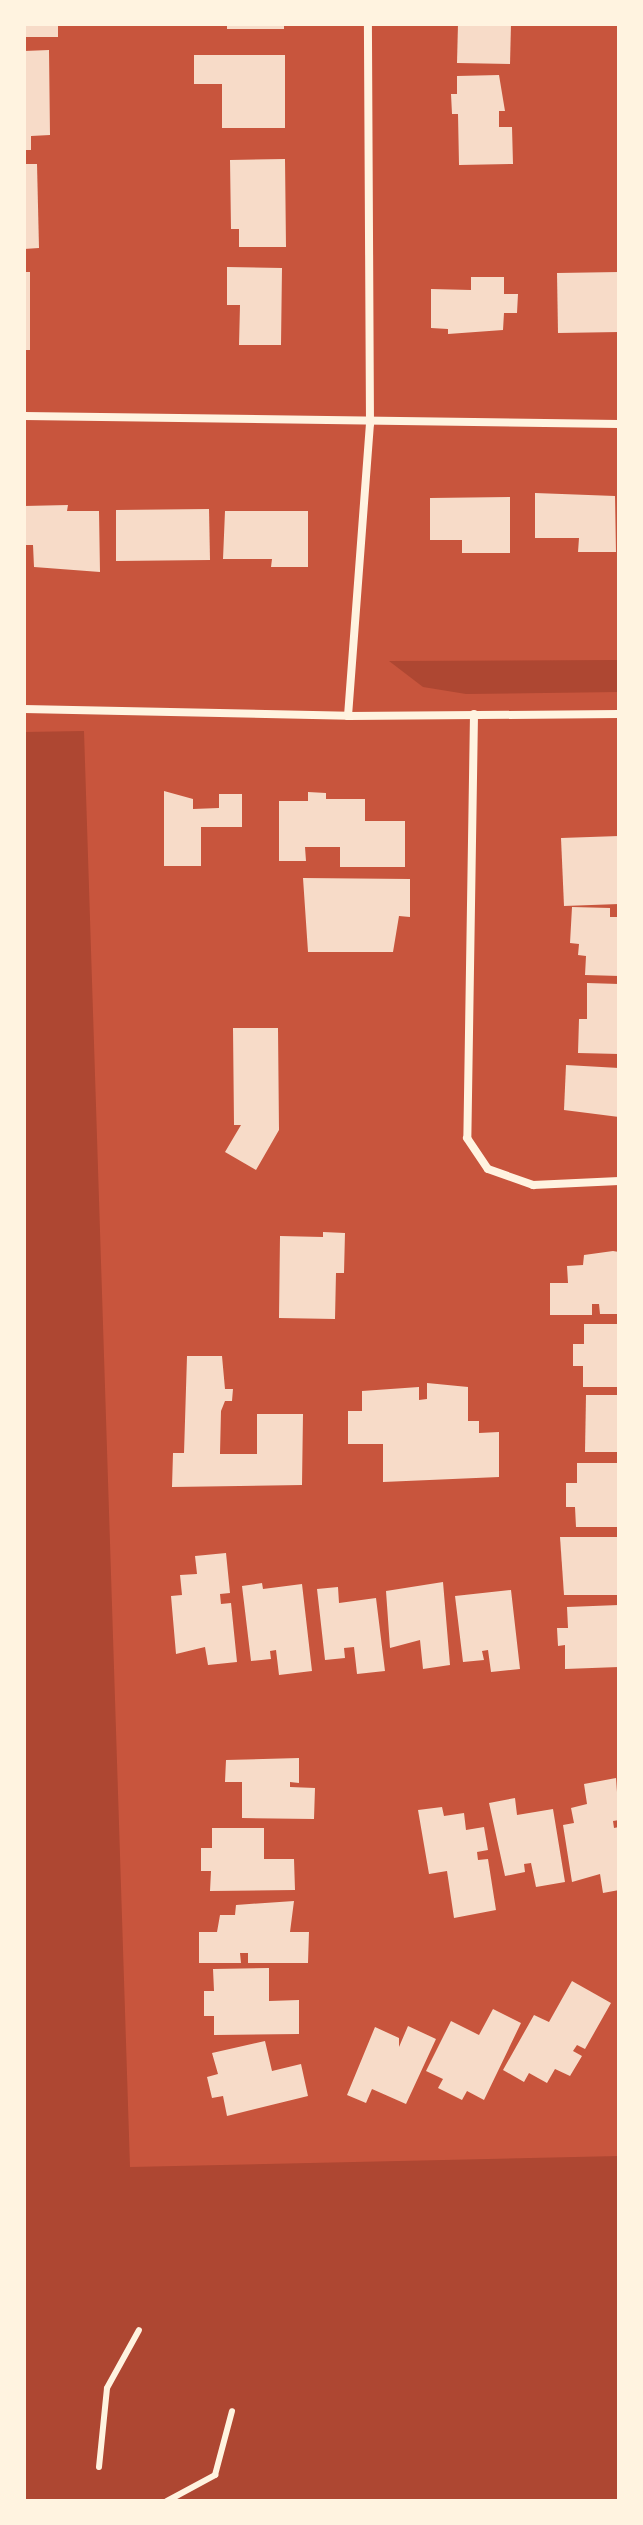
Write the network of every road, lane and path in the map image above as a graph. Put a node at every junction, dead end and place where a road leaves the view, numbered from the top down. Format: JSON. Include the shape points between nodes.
{"nodes":[{"id":1,"x":368,"y":24,"type":"edge"},
{"id":2,"x":24,"y":416,"type":"edge"},
{"id":3,"x":370,"y":424,"type":"junction"},
{"id":4,"x":619,"y":424,"type":"edge"},
{"id":5,"x":24,"y":709,"type":"edge"},
{"id":6,"x":474,"y":714,"type":"junction"},
{"id":7,"x":619,"y":714,"type":"edge"},
{"id":8,"x":348,"y":716,"type":"junction"},
{"id":9,"x":619,"y":1181,"type":"edge"},
{"id":10,"x":139,"y":2330,"type":"dead end"},
{"id":11,"x":232,"y":2411,"type":"dead end"},
{"id":12,"x":99,"y":2467,"type":"dead end"},
{"id":13,"x":167,"y":2501,"type":"edge"}],
"edges":[{"from":1,"to":3,"type":"street"},
{"from":2,"to":3,"type":"street"},
{"from":3,"to":4,"type":"street"},
{"from":3,"to":8,"type":"street"},
{"from":5,"to":8,"type":"street"},
{"from":6,"to":7,"type":"street"},
{"from":6,"to":8,"type":"street"},
{"from":6,"to":9,"type":"street","via":[[467,1138],[488,1169],[533,1185]]},
{"from":10,"to":12,"type":"lane","via":[[107,2388]]},
{"from":11,"to":13,"type":"lane","via":[[215,2475]]}]}
